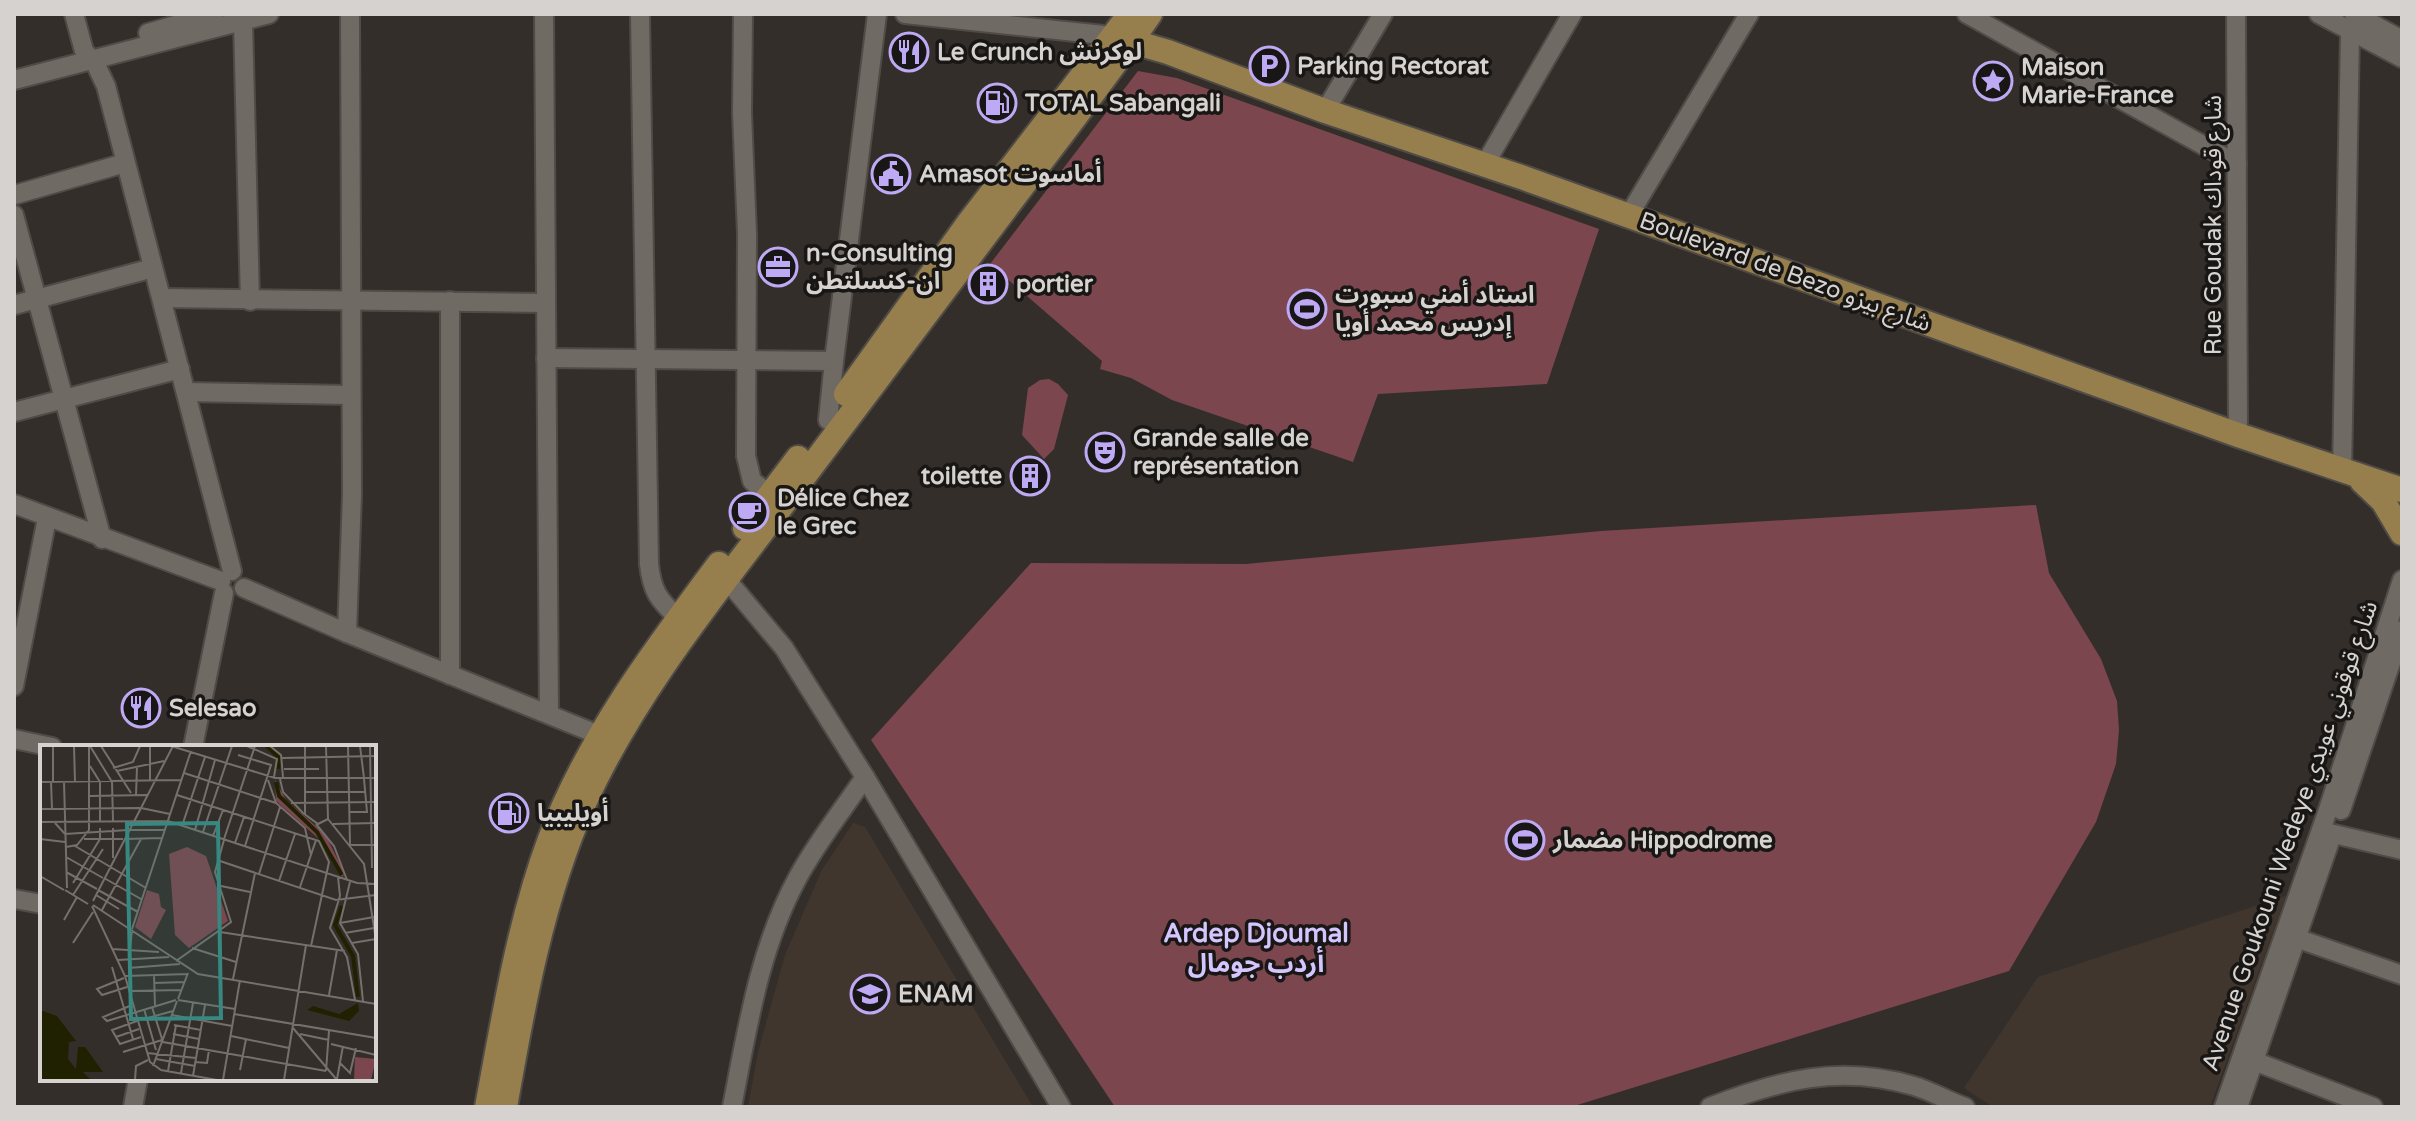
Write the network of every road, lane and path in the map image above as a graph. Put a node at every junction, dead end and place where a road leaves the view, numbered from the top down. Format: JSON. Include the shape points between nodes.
{"nodes":[{"id":1,"x":74,"y":14,"type":"edge"},
{"id":2,"x":214,"y":14,"type":"edge"},
{"id":3,"x":269,"y":14,"type":"edge"},
{"id":4,"x":350,"y":14,"type":"edge"},
{"id":5,"x":544,"y":14,"type":"edge"},
{"id":6,"x":640,"y":14,"type":"edge"},
{"id":7,"x":743,"y":14,"type":"edge"},
{"id":8,"x":877,"y":14,"type":"edge"},
{"id":9,"x":905,"y":14,"type":"edge"},
{"id":10,"x":1130,"y":14,"type":"edge"},
{"id":11,"x":1150,"y":14,"type":"edge"},
{"id":12,"x":1383,"y":14,"type":"edge"},
{"id":13,"x":1572,"y":14,"type":"edge"},
{"id":14,"x":1749,"y":14,"type":"edge"},
{"id":15,"x":1967,"y":14,"type":"edge"},
{"id":16,"x":2236,"y":14,"type":"edge"},
{"id":17,"x":2319,"y":14,"type":"edge"},
{"id":18,"x":178,"y":19,"type":"edge"},
{"id":19,"x":243,"y":21,"type":"junction"},
{"id":20,"x":2352,"y":23,"type":"edge"},
{"id":21,"x":1123,"y":38,"type":"junction"},
{"id":22,"x":2402,"y":40,"type":"edge"},
{"id":23,"x":88,"y":55,"type":"junction"},
{"id":24,"x":2402,"y":58,"type":"edge"},
{"id":25,"x":14,"y":67,"type":"edge"},
{"id":26,"x":14,"y":80,"type":"edge"},
{"id":27,"x":1325,"y":111,"type":"junction"},
{"id":28,"x":125,"y":163,"type":"junction"},
{"id":29,"x":1485,"y":164,"type":"junction"},
{"id":30,"x":2237,"y":164,"type":"junction"},
{"id":31,"x":14,"y":195,"type":"edge"},
{"id":32,"x":14,"y":215,"type":"edge"},
{"id":33,"x":1629,"y":215,"type":"junction"},
{"id":34,"x":979,"y":228,"type":"junction"},
{"id":35,"x":153,"y":268,"type":"junction"},
{"id":36,"x":162,"y":298,"type":"junction"},
{"id":37,"x":37,"y":299,"type":"junction"},
{"id":38,"x":250,"y":301,"type":"junction"},
{"id":39,"x":350,"y":301,"type":"junction"},
{"id":40,"x":450,"y":301,"type":"junction"},
{"id":41,"x":546,"y":303,"type":"junction"},
{"id":42,"x":14,"y":305,"type":"edge"},
{"id":43,"x":546,"y":358,"type":"junction"},
{"id":44,"x":645,"y":360,"type":"junction"},
{"id":45,"x":747,"y":360,"type":"junction"},
{"id":46,"x":834,"y":361,"type":"junction"},
{"id":47,"x":180,"y":369,"type":"junction"},
{"id":48,"x":186,"y":392,"type":"junction"},
{"id":49,"x":350,"y":395,"type":"junction"},
{"id":50,"x":65,"y":399,"type":"junction"},
{"id":51,"x":14,"y":412,"type":"edge"},
{"id":52,"x":828,"y":420,"type":"junction"},
{"id":53,"x":2238,"y":435,"type":"junction"},
{"id":54,"x":2350,"y":474,"type":"junction"},
{"id":55,"x":2402,"y":490,"type":"edge"},
{"id":56,"x":769,"y":494,"type":"junction"},
{"id":57,"x":14,"y":504,"type":"edge"},
{"id":58,"x":47,"y":518,"type":"junction"},
{"id":59,"x":2402,"y":533,"type":"edge"},
{"id":60,"x":102,"y":539,"type":"junction"},
{"id":61,"x":720,"y":575,"type":"junction"},
{"id":62,"x":2402,"y":580,"type":"edge"},
{"id":63,"x":226,"y":582,"type":"junction"},
{"id":64,"x":677,"y":617,"type":"junction"},
{"id":65,"x":2402,"y":630,"type":"edge"},
{"id":66,"x":347,"y":633,"type":"junction"},
{"id":67,"x":450,"y":675,"type":"junction"},
{"id":68,"x":14,"y":686,"type":"edge"},
{"id":69,"x":2394,"y":686,"type":"edge"},
{"id":70,"x":549,"y":714,"type":"junction"},
{"id":71,"x":608,"y":738,"type":"junction"},
{"id":72,"x":14,"y":739,"type":"edge"},
{"id":73,"x":42,"y":745,"type":"edge"},
{"id":74,"x":193,"y":745,"type":"edge"},
{"id":75,"x":865,"y":777,"type":"junction"},
{"id":76,"x":2327,"y":832,"type":"junction"},
{"id":77,"x":2402,"y":850,"type":"edge"},
{"id":78,"x":14,"y":899,"type":"edge"},
{"id":79,"x":40,"y":904,"type":"edge"},
{"id":80,"x":539,"y":906,"type":"junction"},
{"id":81,"x":2296,"y":938,"type":"junction"},
{"id":82,"x":2402,"y":975,"type":"edge"},
{"id":83,"x":2254,"y":1061,"type":"junction"},
{"id":84,"x":138,"y":1081,"type":"edge"},
{"id":85,"x":1961,"y":1106,"type":"edge"},
{"id":86,"x":133,"y":1107,"type":"edge"},
{"id":87,"x":487,"y":1107,"type":"edge"},
{"id":88,"x":505,"y":1107,"type":"edge"},
{"id":89,"x":732,"y":1107,"type":"edge"},
{"id":90,"x":1061,"y":1107,"type":"edge"},
{"id":91,"x":1710,"y":1107,"type":"edge"},
{"id":92,"x":2224,"y":1107,"type":"edge"},
{"id":93,"x":2238,"y":1107,"type":"edge"},
{"id":94,"x":2373,"y":1107,"type":"edge"}],
"edges":[{"from":1,"to":23,"type":"street"},
{"from":2,"to":18,"type":"street"},
{"from":3,"to":19,"type":"street"},
{"from":4,"to":39,"type":"street"},
{"from":5,"to":41,"type":"street"},
{"from":6,"to":44,"type":"street"},
{"from":7,"to":45,"type":"street"},
{"from":8,"to":46,"type":"street"},
{"from":9,"to":21,"type":"street"},
{"from":10,"to":21,"type":"main road"},
{"from":11,"to":21,"type":"main road"},
{"from":12,"to":27,"type":"street"},
{"from":13,"to":29,"type":"street"},
{"from":14,"to":33,"type":"street"},
{"from":15,"to":30,"type":"street"},
{"from":16,"to":30,"type":"street","name":"Rue Goudak شارع قوداك"},
{"from":17,"to":20,"type":"street"},
{"from":18,"to":23,"type":"street"},
{"from":19,"to":23,"type":"street"},
{"from":19,"to":38,"type":"street"},
{"from":20,"to":22,"type":"street"},
{"from":20,"to":24,"type":"street"},
{"from":20,"to":54,"type":"street"},
{"from":21,"to":27,"type":"main road","name":"Boulevard de Bezo شارع بيزو"},
{"from":21,"to":34,"type":"main road"},
{"from":23,"to":25,"type":"street"},
{"from":23,"to":26,"type":"street"},
{"from":23,"to":28,"type":"street","via":[[106,86]]},
{"from":27,"to":29,"type":"main road","name":"Boulevard de Bezo شارع بيزو"},
{"from":28,"to":31,"type":"street"},
{"from":28,"to":35,"type":"street"},
{"from":29,"to":33,"type":"main road","name":"Boulevard de Bezo شارع بيزو"},
{"from":30,"to":53,"type":"street","name":"Rue Goudak شارع قوداك"},
{"from":32,"to":37,"type":"street"},
{"from":33,"to":53,"type":"main road","name":"Boulevard de Bezo شارع بيزو"},
{"from":34,"to":52,"type":"main road"},
{"from":34,"to":61,"type":"main road"},
{"from":35,"to":36,"type":"street"},
{"from":35,"to":37,"type":"street"},
{"from":36,"to":38,"type":"street"},
{"from":36,"to":47,"type":"street"},
{"from":37,"to":42,"type":"street"},
{"from":37,"to":50,"type":"street"},
{"from":38,"to":39,"type":"street"},
{"from":39,"to":40,"type":"street"},
{"from":39,"to":49,"type":"street"},
{"from":40,"to":41,"type":"street"},
{"from":40,"to":67,"type":"street"},
{"from":41,"to":43,"type":"street"},
{"from":43,"to":44,"type":"street"},
{"from":43,"to":70,"type":"street"},
{"from":44,"to":45,"type":"street"},
{"from":44,"to":64,"type":"street","via":[[650,574],[660,601]]},
{"from":45,"to":46,"type":"street"},
{"from":45,"to":56,"type":"street","via":[[748,468],[752,481]]},
{"from":46,"to":52,"type":"street"},
{"from":47,"to":48,"type":"street"},
{"from":47,"to":50,"type":"street"},
{"from":48,"to":49,"type":"street"},
{"from":48,"to":63,"type":"street"},
{"from":49,"to":66,"type":"street"},
{"from":50,"to":51,"type":"street"},
{"from":50,"to":60,"type":"street"},
{"from":52,"to":56,"type":"main road"},
{"from":53,"to":54,"type":"main road","name":"Boulevard de Bezo شارع بيزو"},
{"from":54,"to":55,"type":"main road","name":"Boulevard de Bezo شارع بيزو"},
{"from":54,"to":59,"type":"main road","via":[[2383,501]]},
{"from":56,"to":61,"type":"main road"},
{"from":57,"to":58,"type":"street"},
{"from":58,"to":60,"type":"street"},
{"from":58,"to":68,"type":"street"},
{"from":60,"to":63,"type":"street"},
{"from":61,"to":64,"type":"main road"},
{"from":61,"to":71,"type":"main road","via":[[673,654]]},
{"from":61,"to":75,"type":"street","via":[[784,648]]},
{"from":62,"to":76,"type":"street","name":"Avenue Goukouni Wedeye شارع قوقوني عويدي"},
{"from":63,"to":66,"type":"street","via":[[242,577],[244,588]]},
{"from":63,"to":74,"type":"street"},
{"from":64,"to":71,"type":"main road"},
{"from":65,"to":69,"type":"street","name":"Avenue Goukouni Wedeye شارع قوقوني عويدي"},
{"from":66,"to":67,"type":"street"},
{"from":67,"to":70,"type":"street"},
{"from":69,"to":76,"type":"street","name":"Avenue Goukouni Wedeye شارع قوقوني عويدي"},
{"from":70,"to":71,"type":"street"},
{"from":71,"to":80,"type":"main road"},
{"from":72,"to":73,"type":"street"},
{"from":75,"to":89,"type":"street","via":[[797,879],[779,917],[754,995]]},
{"from":75,"to":90,"type":"street"},
{"from":76,"to":77,"type":"street"},
{"from":76,"to":81,"type":"street","name":"Avenue Goukouni Wedeye شارع قوقوني عويدي"},
{"from":76,"to":92,"type":"street","name":"Avenue Goukouni Wedeye شارع قوقوني عويدي"},
{"from":78,"to":79,"type":"street"},
{"from":80,"to":87,"type":"main road","via":[[507,1000]]},
{"from":80,"to":88,"type":"main road"},
{"from":81,"to":82,"type":"street"},
{"from":81,"to":83,"type":"street","name":"Avenue Goukouni Wedeye شارع قوقوني عويدي"},
{"from":83,"to":93,"type":"street","name":"Avenue Goukouni Wedeye شارع قوقوني عويدي"},
{"from":83,"to":94,"type":"street"},
{"from":84,"to":86,"type":"street"},
{"from":85,"to":91,"type":"street","via":[[1917,1087],[1857,1074],[1810,1077]]}]}
